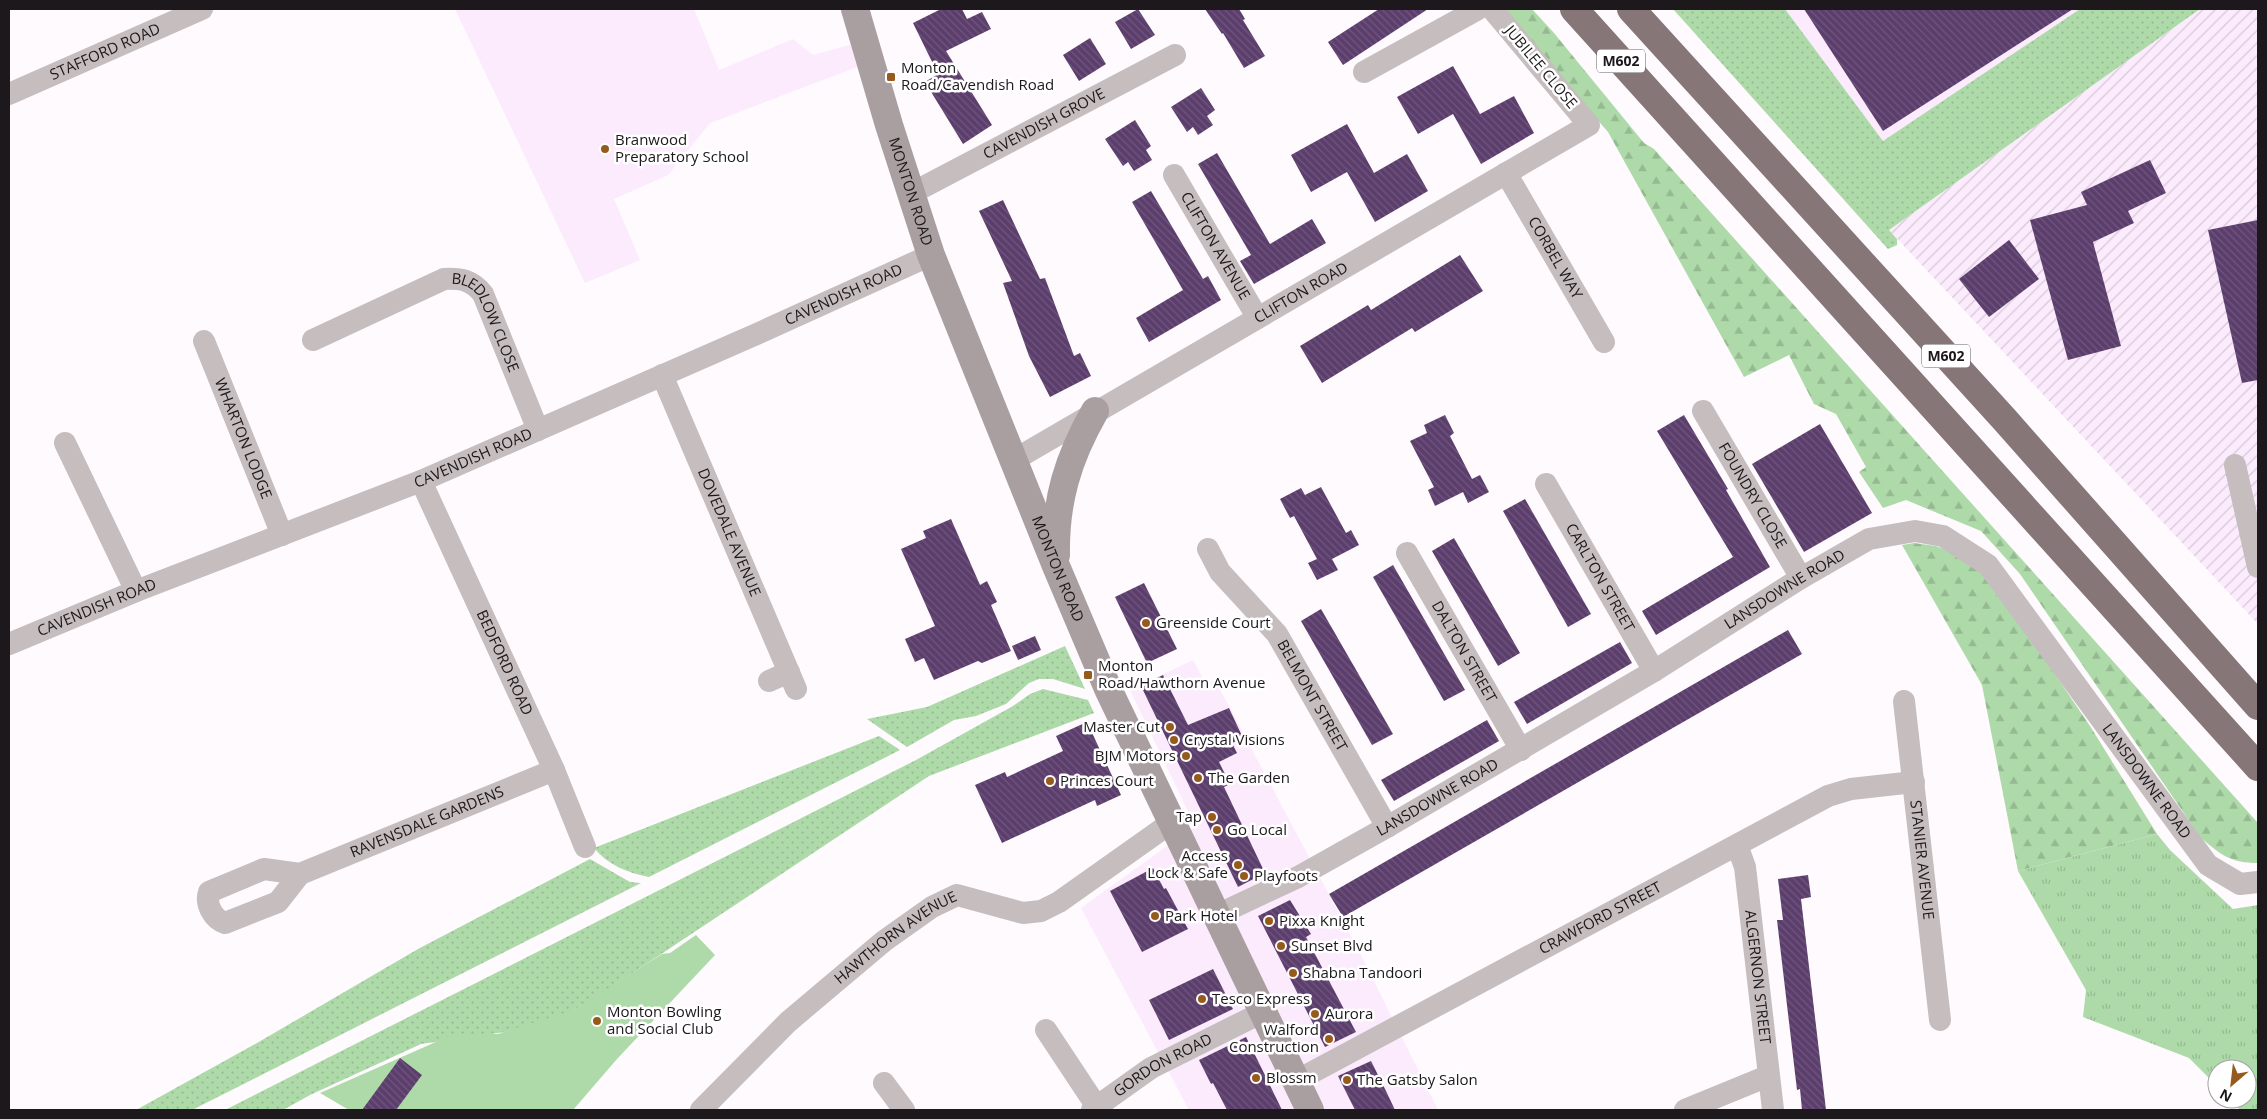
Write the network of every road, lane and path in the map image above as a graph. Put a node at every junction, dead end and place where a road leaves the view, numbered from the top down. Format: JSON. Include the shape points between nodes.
{"nodes":[{"id":1,"x":202,"y":9,"type":"edge"},
{"id":2,"x":855,"y":9,"type":"edge"},
{"id":3,"x":1478,"y":9,"type":"edge"},
{"id":4,"x":1492,"y":9,"type":"edge"},
{"id":5,"x":1574,"y":9,"type":"edge"},
{"id":6,"x":1631,"y":9,"type":"edge"},
{"id":7,"x":1175,"y":55,"type":"dead end"},
{"id":8,"x":1364,"y":72,"type":"dead end"},
{"id":9,"x":9,"y":94,"type":"edge"},
{"id":10,"x":1590,"y":125,"type":"joint"},
{"id":11,"x":1506,"y":173,"type":"junction"},
{"id":12,"x":1174,"y":175,"type":"dead end"},
{"id":13,"x":912,"y":193,"type":"junction"},
{"id":14,"x":931,"y":255,"type":"junction"},
{"id":15,"x":1258,"y":317,"type":"junction"},
{"id":16,"x":313,"y":340,"type":"dead end"},
{"id":17,"x":204,"y":341,"type":"dead end"},
{"id":18,"x":1604,"y":342,"type":"dead end"},
{"id":19,"x":662,"y":375,"type":"junction"},
{"id":20,"x":1703,"y":411,"type":"dead end"},
{"id":21,"x":1095,"y":412,"type":"junction"},
{"id":22,"x":538,"y":430,"type":"junction"},
{"id":23,"x":65,"y":443,"type":"dead end"},
{"id":24,"x":1014,"y":460,"type":"junction"},
{"id":25,"x":2236,"y":465,"type":"dead end"},
{"id":26,"x":421,"y":481,"type":"junction"},
{"id":27,"x":1546,"y":484,"type":"dead end"},
{"id":28,"x":282,"y":535,"type":"junction"},
{"id":29,"x":1208,"y":549,"type":"dead end"},
{"id":30,"x":1407,"y":553,"type":"dead end"},
{"id":31,"x":1056,"y":566,"type":"junction"},
{"id":32,"x":2258,"y":567,"type":"edge"},
{"id":33,"x":1801,"y":578,"type":"junction"},
{"id":34,"x":136,"y":591,"type":"junction"},
{"id":35,"x":9,"y":644,"type":"edge"},
{"id":36,"x":1654,"y":671,"type":"junction"},
{"id":37,"x":768,"y":681,"type":"dead end"},
{"id":38,"x":1904,"y":701,"type":"dead end"},
{"id":39,"x":2258,"y":706,"type":"edge"},
{"id":40,"x":1521,"y":750,"type":"junction"},
{"id":41,"x":2258,"y":767,"type":"edge"},
{"id":42,"x":554,"y":770,"type":"junction"},
{"id":43,"x":1914,"y":782,"type":"junction"},
{"id":44,"x":1172,"y":822,"type":"junction"},
{"id":45,"x":1387,"y":828,"type":"junction"},
{"id":46,"x":1737,"y":845,"type":"junction"},
{"id":47,"x":585,"y":847,"type":"dead end"},
{"id":48,"x":300,"y":874,"type":"dead end"},
{"id":49,"x":2258,"y":882,"type":"edge"},
{"id":50,"x":1216,"y":915,"type":"junction"},
{"id":51,"x":1263,"y":1012,"type":"junction"},
{"id":52,"x":1940,"y":1020,"type":"dead end"},
{"id":53,"x":1046,"y":1030,"type":"dead end"},
{"id":54,"x":1768,"y":1076,"type":"junction"},
{"id":55,"x":1296,"y":1081,"type":"junction"},
{"id":56,"x":884,"y":1084,"type":"dead end"},
{"id":57,"x":1094,"y":1108,"type":"edge"},
{"id":58,"x":701,"y":1110,"type":"edge"},
{"id":59,"x":904,"y":1110,"type":"edge"},
{"id":60,"x":1310,"y":1110,"type":"edge"},
{"id":61,"x":1685,"y":1110,"type":"edge"},
{"id":62,"x":1772,"y":1110,"type":"edge"}],
"edges":[{"from":1,"to":9,"type":"street","name":"STAFFORD ROAD"},
{"from":2,"to":13,"type":"main road","name":"MONTON ROAD"},
{"from":3,"to":8,"type":"street"},
{"from":4,"to":10,"type":"street","name":"JUBILEE CLOSE"},
{"from":5,"to":41,"type":"highway","number":"M602"},
{"from":6,"to":39,"type":"highway","number":"M602","via":[[1998,413]]},
{"from":7,"to":13,"type":"street","name":"CAVENDISH GROVE"},
{"from":10,"to":11,"type":"street","name":"CLIFTON ROAD"},
{"from":11,"to":15,"type":"street","name":"CLIFTON ROAD"},
{"from":11,"to":18,"type":"street","name":"CORBEL WAY"},
{"from":12,"to":15,"type":"street","name":"CLIFTON AVENUE"},
{"from":13,"to":14,"type":"main road","name":"MONTON ROAD"},
{"from":14,"to":19,"type":"street","name":"CAVENDISH ROAD"},
{"from":14,"to":24,"type":"main road","name":"MONTON ROAD"},
{"from":15,"to":21,"type":"street","name":"CLIFTON ROAD"},
{"from":16,"to":22,"type":"street","name":"BLEDLOW CLOSE","via":[[333,322],[444,279],[469,281],[483,294]]},
{"from":17,"to":28,"type":"street","name":"WHARTON LODGE"},
{"from":19,"to":22,"type":"street","name":"CAVENDISH ROAD"},
{"from":19,"to":37,"type":"street","name":"DOVEDALE AVENUE","via":[[792,680]]},
{"from":20,"to":33,"type":"street","name":"FOUNDRY CLOSE"},
{"from":21,"to":24,"type":"street","name":"CLIFTON ROAD"},
{"from":21,"to":31,"type":"main road","via":[[1075,447],[1065,480],[1056,526]]},
{"from":22,"to":26,"type":"street","name":"CAVENDISH ROAD"},
{"from":23,"to":34,"type":"street"},
{"from":24,"to":31,"type":"main road","name":"MONTON ROAD"},
{"from":25,"to":32,"type":"street"},
{"from":26,"to":28,"type":"street","name":"CAVENDISH ROAD"},
{"from":26,"to":42,"type":"street","name":"BEDFORD ROAD"},
{"from":27,"to":36,"type":"street","name":"CARLTON STREET"},
{"from":28,"to":34,"type":"street","name":"CAVENDISH ROAD"},
{"from":29,"to":45,"type":"street","name":"BELMONT STREET","via":[[1220,572],[1277,634]]},
{"from":30,"to":40,"type":"street","name":"DALTON STREET"},
{"from":31,"to":44,"type":"main road","name":"MONTON ROAD","via":[[1109,691]]},
{"from":33,"to":36,"type":"street","name":"LANSDOWNE ROAD"},
{"from":33,"to":49,"type":"street","name":"LANSDOWNE ROAD","via":[[1869,539],[1915,531],[1943,536],[1988,565],[2208,865],[2240,884]]},
{"from":34,"to":35,"type":"street","name":"CAVENDISH ROAD"},
{"from":36,"to":40,"type":"street","name":"LANSDOWNE ROAD"},
{"from":38,"to":43,"type":"street","name":"STANIER AVENUE"},
{"from":40,"to":45,"type":"street","name":"LANSDOWNE ROAD"},
{"from":42,"to":47,"type":"street","name":"BEDFORD ROAD"},
{"from":42,"to":48,"type":"street","name":"RAVENSDALE GARDENS"},
{"from":43,"to":46,"type":"street","name":"CRAWFORD STREET","via":[[1836,793]]},
{"from":43,"to":52,"type":"street","name":"STANIER AVENUE"},
{"from":44,"to":50,"type":"main road","name":"MONTON ROAD"},
{"from":44,"to":58,"type":"street","name":"HAWTHORN AVENUE","via":[[1059,902],[1041,911],[1023,913],[956,896],[932,907],[884,941],[788,1022]]},
{"from":45,"to":50,"type":"street","name":"LANSDOWNE ROAD","via":[[1298,877]]},
{"from":46,"to":54,"type":"street","name":"ALGERNON STREET","via":[[1745,867]]},
{"from":46,"to":55,"type":"street","name":"CRAWFORD STREET"},
{"from":50,"to":51,"type":"main road","name":"MONTON ROAD"},
{"from":51,"to":55,"type":"main road","name":"MONTON ROAD"},
{"from":51,"to":57,"type":"street","name":"GORDON ROAD","via":[[1151,1068]]},
{"from":53,"to":57,"type":"street"},
{"from":54,"to":61,"type":"street"},
{"from":54,"to":62,"type":"street","name":"ALGERNON STREET"},
{"from":55,"to":60,"type":"main road","name":"MONTON ROAD"},
{"from":56,"to":59,"type":"street"}]}
